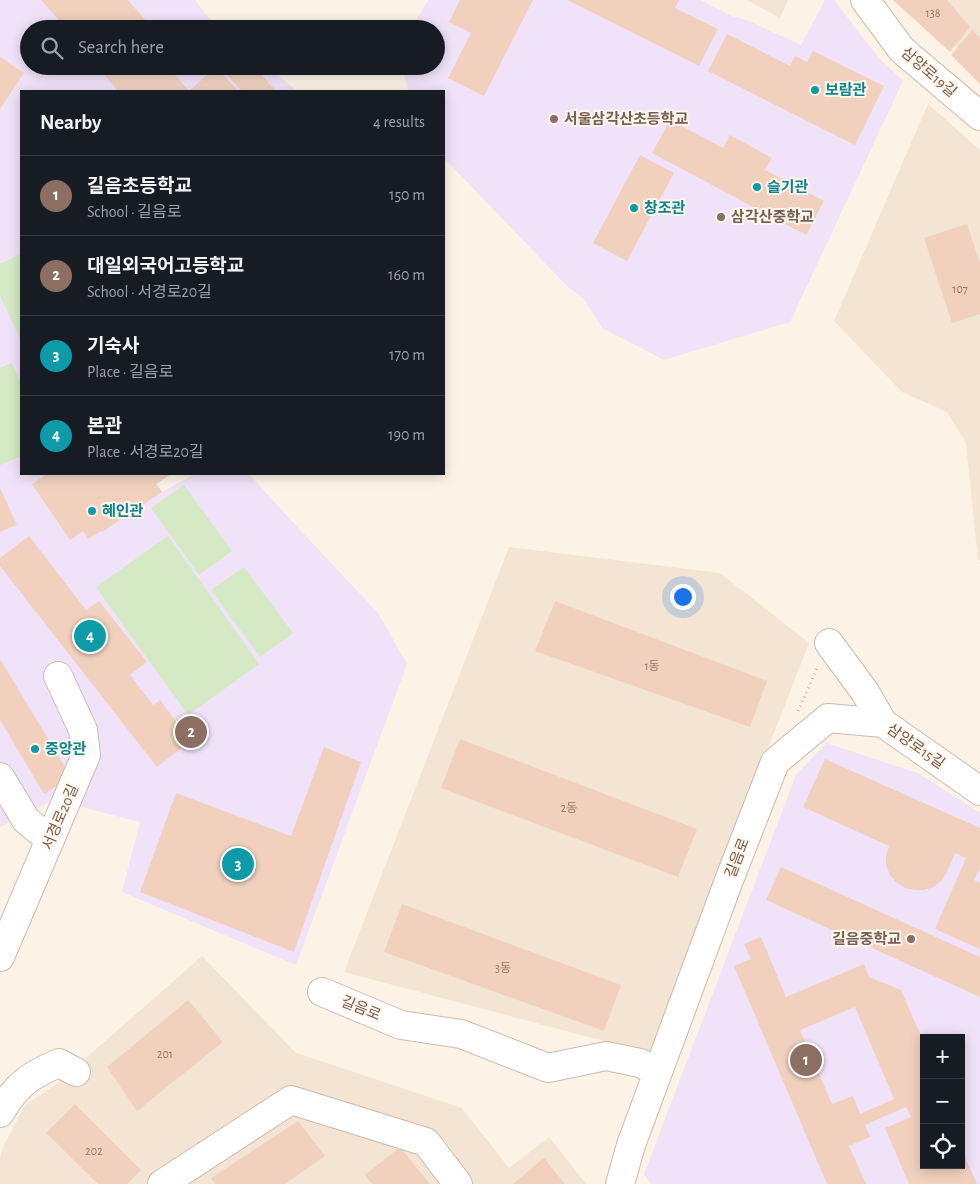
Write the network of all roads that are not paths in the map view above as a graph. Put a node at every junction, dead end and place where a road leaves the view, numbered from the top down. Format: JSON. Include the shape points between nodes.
{"nodes":[{"id":1,"x":865,"y":0,"type":"edge"},
{"id":2,"x":980,"y":116,"type":"edge"},
{"id":3,"x":829,"y":643,"type":"road end"},
{"id":4,"x":58,"y":676,"type":"dead end"},
{"id":5,"x":883,"y":723,"type":"junction"},
{"id":6,"x":0,"y":777,"type":"edge"},
{"id":7,"x":980,"y":791,"type":"edge"},
{"id":8,"x":50,"y":840,"type":"junction"},
{"id":9,"x":0,"y":957,"type":"edge"},
{"id":10,"x":322,"y":992,"type":"dead end"},
{"id":11,"x":76,"y":1072,"type":"dead end"},
{"id":12,"x":658,"y":1072,"type":"junction"},
{"id":13,"x":0,"y":1113,"type":"edge"},
{"id":14,"x":162,"y":1184,"type":"edge"},
{"id":15,"x":458,"y":1184,"type":"edge"},
{"id":16,"x":620,"y":1184,"type":"edge"}],
"edges":[{"from":1,"to":2,"type":"street","name":"삼양로19길","via":[[902,50]]},
{"from":3,"to":5,"type":"street","name":"삼양로15길"},
{"from":4,"to":8,"type":"street","name":"서경로20길","via":[[83,730],[86,755]]},
{"from":5,"to":7,"type":"street","name":"삼양로15길"},
{"from":5,"to":12,"type":"street","name":"길음로","via":[[828,718],[775,762]]},
{"from":6,"to":8,"type":"street","via":[[26,820]]},
{"from":8,"to":9,"type":"street","name":"서경로20길"},
{"from":10,"to":12,"type":"street","name":"길음로","via":[[401,1025],[461,1034],[548,1068],[606,1056],[640,1063]]},
{"from":11,"to":13,"type":"street","via":[[59,1063],[38,1072],[11,1094]]},
{"from":12,"to":16,"type":"street","name":"길음로"},
{"from":14,"to":15,"type":"street","via":[[291,1100],[426,1142]]}]}
